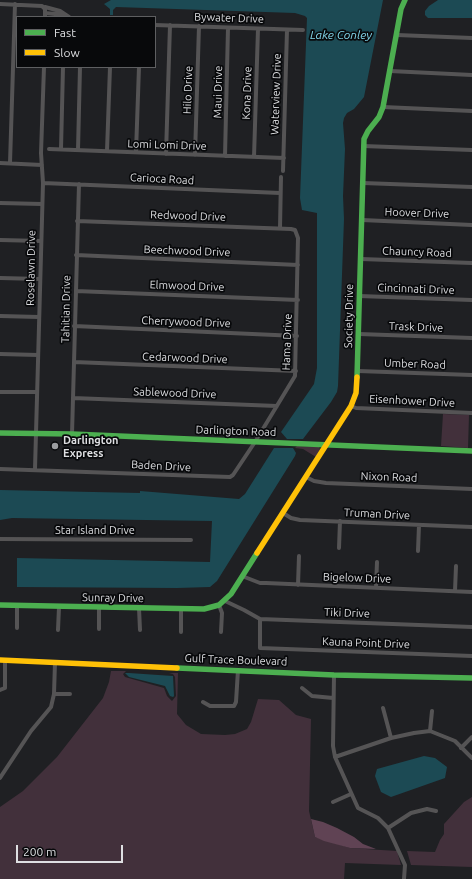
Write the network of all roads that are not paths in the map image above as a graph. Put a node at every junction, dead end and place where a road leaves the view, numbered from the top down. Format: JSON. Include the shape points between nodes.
{"nodes":[{"id":1,"x":405,"y":0,"type":"edge"},
{"id":2,"x":3,"y":3,"type":"edge"},
{"id":3,"x":15,"y":4,"type":"junction"},
{"id":4,"x":45,"y":7,"type":"junction"},
{"id":5,"x":45,"y":15,"type":"edge"},
{"id":6,"x":67,"y":16,"type":"edge"},
{"id":7,"x":156,"y":25,"type":"edge"},
{"id":8,"x":170,"y":25,"type":"junction"},
{"id":9,"x":199,"y":26,"type":"junction"},
{"id":10,"x":228,"y":28,"type":"junction"},
{"id":11,"x":258,"y":29,"type":"junction"},
{"id":12,"x":287,"y":30,"type":"junction"},
{"id":13,"x":302,"y":30,"type":"dead end"},
{"id":14,"x":397,"y":35,"type":"junction"},
{"id":15,"x":472,"y":38,"type":"edge"},
{"id":16,"x":44,"y":68,"type":"edge"},
{"id":17,"x":63,"y":68,"type":"edge"},
{"id":18,"x":80,"y":68,"type":"edge"},
{"id":19,"x":110,"y":68,"type":"edge"},
{"id":20,"x":139,"y":68,"type":"edge"},
{"id":21,"x":390,"y":71,"type":"junction"},
{"id":22,"x":472,"y":75,"type":"edge"},
{"id":23,"x":382,"y":107,"type":"junction"},
{"id":24,"x":472,"y":111,"type":"edge"},
{"id":25,"x":364,"y":146,"type":"junction"},
{"id":26,"x":49,"y":149,"type":"dead end"},
{"id":27,"x":61,"y":149,"type":"junction"},
{"id":28,"x":78,"y":150,"type":"junction"},
{"id":29,"x":472,"y":150,"type":"edge"},
{"id":30,"x":108,"y":151,"type":"junction"},
{"id":31,"x":136,"y":152,"type":"junction"},
{"id":32,"x":166,"y":154,"type":"junction"},
{"id":33,"x":195,"y":155,"type":"junction"},
{"id":34,"x":225,"y":156,"type":"junction"},
{"id":35,"x":254,"y":157,"type":"junction"},
{"id":36,"x":284,"y":158,"type":"junction"},
{"id":37,"x":0,"y":163,"type":"edge"},
{"id":38,"x":10,"y":163,"type":"junction"},
{"id":39,"x":42,"y":165,"type":"junction"},
{"id":40,"x":283,"y":171,"type":"dead end"},
{"id":41,"x":281,"y":177,"type":"dead end"},
{"id":42,"x":43,"y":183,"type":"junction"},
{"id":43,"x":362,"y":183,"type":"junction"},
{"id":44,"x":79,"y":184,"type":"junction"},
{"id":45,"x":472,"y":187,"type":"edge"},
{"id":46,"x":280,"y":193,"type":"junction"},
{"id":47,"x":0,"y":203,"type":"edge"},
{"id":48,"x":42,"y":204,"type":"junction"},
{"id":49,"x":362,"y":220,"type":"junction"},
{"id":50,"x":77,"y":222,"type":"junction"},
{"id":51,"x":472,"y":225,"type":"edge"},
{"id":52,"x":280,"y":228,"type":"junction"},
{"id":53,"x":297,"y":232,"type":"joint"},
{"id":54,"x":0,"y":240,"type":"edge"},
{"id":55,"x":41,"y":241,"type":"junction"},
{"id":56,"x":76,"y":256,"type":"junction"},
{"id":57,"x":361,"y":259,"type":"junction"},
{"id":58,"x":472,"y":263,"type":"edge"},
{"id":59,"x":298,"y":265,"type":"junction"},
{"id":60,"x":0,"y":278,"type":"edge"},
{"id":61,"x":40,"y":279,"type":"junction"},
{"id":62,"x":76,"y":291,"type":"junction"},
{"id":63,"x":359,"y":296,"type":"junction"},
{"id":64,"x":298,"y":300,"type":"junction"},
{"id":65,"x":472,"y":300,"type":"edge"},
{"id":66,"x":0,"y":316,"type":"edge"},
{"id":67,"x":39,"y":317,"type":"junction"},
{"id":68,"x":74,"y":326,"type":"junction"},
{"id":69,"x":359,"y":334,"type":"junction"},
{"id":70,"x":297,"y":336,"type":"junction"},
{"id":71,"x":472,"y":338,"type":"edge"},
{"id":72,"x":0,"y":354,"type":"edge"},
{"id":73,"x":38,"y":355,"type":"junction"},
{"id":74,"x":74,"y":362,"type":"junction"},
{"id":75,"x":358,"y":371,"type":"junction"},
{"id":76,"x":296,"y":372,"type":"junction"},
{"id":77,"x":472,"y":375,"type":"edge"},
{"id":78,"x":0,"y":392,"type":"edge"},
{"id":79,"x":37,"y":392,"type":"junction"},
{"id":80,"x":73,"y":398,"type":"junction"},
{"id":81,"x":277,"y":406,"type":"junction"},
{"id":82,"x":351,"y":406,"type":"junction"},
{"id":83,"x":472,"y":413,"type":"edge"},
{"id":84,"x":0,"y":433,"type":"edge"},
{"id":85,"x":36,"y":433,"type":"junction"},
{"id":86,"x":72,"y":434,"type":"junction"},
{"id":87,"x":255,"y":442,"type":"junction"},
{"id":88,"x":326,"y":445,"type":"junction"},
{"id":89,"x":472,"y":451,"type":"edge"},
{"id":90,"x":0,"y":469,"type":"edge"},
{"id":91,"x":35,"y":469,"type":"junction"},
{"id":92,"x":306,"y":477,"type":"junction"},
{"id":93,"x":472,"y":489,"type":"edge"},
{"id":94,"x":283,"y":513,"type":"junction"},
{"id":95,"x":340,"y":521,"type":"junction"},
{"id":96,"x":418,"y":525,"type":"junction"},
{"id":97,"x":472,"y":527,"type":"edge"},
{"id":98,"x":0,"y":539,"type":"edge"},
{"id":99,"x":191,"y":540,"type":"dead end"},
{"id":100,"x":339,"y":548,"type":"dead end"},
{"id":101,"x":418,"y":551,"type":"dead end"},
{"id":102,"x":299,"y":556,"type":"dead end"},
{"id":103,"x":378,"y":562,"type":"dead end"},
{"id":104,"x":456,"y":566,"type":"dead end"},
{"id":105,"x":242,"y":576,"type":"junction"},
{"id":106,"x":298,"y":585,"type":"junction"},
{"id":107,"x":376,"y":588,"type":"junction"},
{"id":108,"x":455,"y":591,"type":"junction"},
{"id":109,"x":472,"y":592,"type":"edge"},
{"id":110,"x":225,"y":601,"type":"junction"},
{"id":111,"x":0,"y":605,"type":"edge"},
{"id":112,"x":219,"y":605,"type":"junction"},
{"id":113,"x":17,"y":606,"type":"junction"},
{"id":114,"x":58,"y":607,"type":"junction"},
{"id":115,"x":99,"y":607,"type":"junction"},
{"id":116,"x":139,"y":608,"type":"junction"},
{"id":117,"x":182,"y":609,"type":"junction"},
{"id":118,"x":260,"y":619,"type":"junction"},
{"id":119,"x":472,"y":627,"type":"edge"},
{"id":120,"x":17,"y":628,"type":"dead end"},
{"id":121,"x":99,"y":629,"type":"dead end"},
{"id":122,"x":58,"y":630,"type":"dead end"},
{"id":123,"x":140,"y":630,"type":"dead end"},
{"id":124,"x":181,"y":632,"type":"dead end"},
{"id":125,"x":221,"y":632,"type":"dead end"},
{"id":126,"x":472,"y":656,"type":"edge"},
{"id":127,"x":3,"y":660,"type":"edge"},
{"id":128,"x":55,"y":662,"type":"junction"},
{"id":129,"x":238,"y":670,"type":"junction"},
{"id":130,"x":334,"y":674,"type":"junction"},
{"id":131,"x":472,"y":678,"type":"edge"},
{"id":132,"x":302,"y":688,"type":"dead end"},
{"id":133,"x":0,"y":690,"type":"edge"},
{"id":134,"x":54,"y":694,"type":"junction"},
{"id":135,"x":70,"y":694,"type":"dead end"},
{"id":136,"x":333,"y":698,"type":"junction"},
{"id":137,"x":203,"y":702,"type":"dead end"},
{"id":138,"x":383,"y":708,"type":"dead end"},
{"id":139,"x":432,"y":710,"type":"dead end"},
{"id":140,"x":430,"y":731,"type":"junction"},
{"id":141,"x":472,"y":737,"type":"edge"},
{"id":142,"x":391,"y":738,"type":"junction"},
{"id":143,"x":461,"y":748,"type":"junction"},
{"id":144,"x":335,"y":757,"type":"junction"},
{"id":145,"x":472,"y":758,"type":"edge"},
{"id":146,"x":0,"y":770,"type":"edge"},
{"id":147,"x":4,"y":773,"type":"junction"},
{"id":148,"x":0,"y":778,"type":"edge"},
{"id":149,"x":351,"y":794,"type":"junction"},
{"id":150,"x":333,"y":802,"type":"dead end"},
{"id":151,"x":436,"y":811,"type":"dead end"},
{"id":152,"x":388,"y":828,"type":"junction"},
{"id":153,"x":404,"y":879,"type":"edge"}],
"edges":[{"from":1,"to":14,"type":"street","name":"Society Drive"},
{"from":2,"to":3,"type":"street"},
{"from":3,"to":4,"type":"street"},
{"from":3,"to":38,"type":"street"},
{"from":4,"to":5,"type":"street"},
{"from":4,"to":6,"type":"street"},
{"from":5,"to":6,"type":"street"},
{"from":7,"to":8,"type":"street","name":"Bywater Drive"},
{"from":8,"to":9,"type":"street","name":"Bywater Drive"},
{"from":8,"to":32,"type":"street"},
{"from":9,"to":10,"type":"street","name":"Bywater Drive"},
{"from":9,"to":33,"type":"street","name":"Hilo Drive"},
{"from":10,"to":11,"type":"street","name":"Bywater Drive"},
{"from":10,"to":34,"type":"street","name":"Maui Drive"},
{"from":11,"to":12,"type":"street","name":"Bywater Drive"},
{"from":11,"to":35,"type":"street","name":"Kona Drive"},
{"from":12,"to":13,"type":"street","name":"Bywater Drive"},
{"from":12,"to":36,"type":"street","name":"Waterview Drive"},
{"from":14,"to":15,"type":"street"},
{"from":14,"to":21,"type":"street","name":"Society Drive"},
{"from":16,"to":39,"type":"street","name":"Roselawn Drive"},
{"from":17,"to":27,"type":"street"},
{"from":18,"to":28,"type":"street"},
{"from":19,"to":30,"type":"street"},
{"from":20,"to":31,"type":"street"},
{"from":21,"to":22,"type":"street"},
{"from":21,"to":23,"type":"street","name":"Society Drive"},
{"from":23,"to":24,"type":"street"},
{"from":23,"to":25,"type":"street","name":"Society Drive","via":[[379,117],[366,134]]},
{"from":25,"to":29,"type":"street"},
{"from":25,"to":43,"type":"street","name":"Society Drive"},
{"from":26,"to":27,"type":"street","name":"Lomi Lomi Drive"},
{"from":27,"to":28,"type":"street","name":"Lomi Lomi Drive"},
{"from":28,"to":30,"type":"street","name":"Lomi Lomi Drive"},
{"from":30,"to":31,"type":"street","name":"Lomi Lomi Drive"},
{"from":31,"to":32,"type":"street","name":"Lomi Lomi Drive"},
{"from":32,"to":33,"type":"street","name":"Lomi Lomi Drive"},
{"from":33,"to":34,"type":"street","name":"Lomi Lomi Drive"},
{"from":34,"to":35,"type":"street","name":"Lomi Lomi Drive"},
{"from":35,"to":36,"type":"street","name":"Lomi Lomi Drive"},
{"from":36,"to":40,"type":"street","name":"Waterview Drive"},
{"from":37,"to":38,"type":"street"},
{"from":38,"to":39,"type":"street"},
{"from":39,"to":42,"type":"street","name":"Roselawn Drive"},
{"from":41,"to":46,"type":"street"},
{"from":42,"to":44,"type":"street","name":"Carioca Road"},
{"from":42,"to":48,"type":"street","name":"Roselawn Drive"},
{"from":43,"to":45,"type":"street"},
{"from":43,"to":49,"type":"street","name":"Society Drive"},
{"from":44,"to":46,"type":"street","name":"Carioca Road"},
{"from":44,"to":50,"type":"street","name":"Tahitian Drive"},
{"from":46,"to":52,"type":"street"},
{"from":47,"to":48,"type":"street"},
{"from":48,"to":55,"type":"street","name":"Roselawn Drive"},
{"from":49,"to":51,"type":"street","name":"Hoover Drive"},
{"from":49,"to":57,"type":"street","name":"Society Drive"},
{"from":50,"to":52,"type":"street","name":"Redwood Drive"},
{"from":50,"to":56,"type":"street","name":"Tahitian Drive"},
{"from":52,"to":53,"type":"street","name":"Redwood Drive"},
{"from":53,"to":59,"type":"street","name":"Hama Drive"},
{"from":54,"to":55,"type":"street"},
{"from":55,"to":61,"type":"street","name":"Roselawn Drive"},
{"from":56,"to":59,"type":"street","name":"Beechwood Drive"},
{"from":56,"to":62,"type":"street","name":"Tahitian Drive"},
{"from":57,"to":58,"type":"street","name":"Chauncy Road"},
{"from":57,"to":63,"type":"street","name":"Society Drive"},
{"from":59,"to":64,"type":"street","name":"Hama Drive"},
{"from":60,"to":61,"type":"street"},
{"from":61,"to":67,"type":"street","name":"Roselawn Drive"},
{"from":62,"to":64,"type":"street","name":"Elmwood Drive"},
{"from":62,"to":68,"type":"street","name":"Tahitian Drive"},
{"from":63,"to":65,"type":"street","name":"Cincinnati Drive"},
{"from":63,"to":69,"type":"street","name":"Society Drive"},
{"from":64,"to":70,"type":"street","name":"Hama Drive"},
{"from":66,"to":67,"type":"street"},
{"from":67,"to":73,"type":"street","name":"Roselawn Drive"},
{"from":68,"to":70,"type":"street","name":"Cherrywood Drive"},
{"from":68,"to":74,"type":"street","name":"Tahitian Drive"},
{"from":69,"to":71,"type":"street","name":"Trask Drive"},
{"from":69,"to":75,"type":"street","name":"Society Drive"},
{"from":70,"to":76,"type":"street","name":"Hama Drive"},
{"from":72,"to":73,"type":"street"},
{"from":73,"to":79,"type":"street","name":"Roselawn Drive"},
{"from":74,"to":76,"type":"street","name":"Cedarwood Drive"},
{"from":74,"to":80,"type":"street","name":"Tahitian Drive"},
{"from":75,"to":77,"type":"street","name":"Umber Road"},
{"from":75,"to":82,"type":"street","name":"Society Drive","via":[[356,393]]},
{"from":76,"to":81,"type":"street","name":"Hama Drive","via":[[294,380]]},
{"from":78,"to":79,"type":"street"},
{"from":79,"to":85,"type":"street","name":"Roselawn Drive"},
{"from":80,"to":81,"type":"street","name":"Sablewood Drive"},
{"from":80,"to":86,"type":"street","name":"Tahitian Drive"},
{"from":81,"to":87,"type":"street","name":"Hama Drive"},
{"from":82,"to":83,"type":"street","name":"Eisenhower Drive"},
{"from":82,"to":88,"type":"street","name":"Society Drive"},
{"from":84,"to":85,"type":"street","name":"Darlington Road"},
{"from":85,"to":86,"type":"street","name":"Darlington Road"},
{"from":85,"to":91,"type":"street","name":"Roselawn Drive"},
{"from":86,"to":87,"type":"street","name":"Darlington Road"},
{"from":87,"to":88,"type":"street","name":"Darlington Road"},
{"from":87,"to":91,"type":"street","name":"Baden Drive","via":[[233,475],[228,478]]},
{"from":88,"to":89,"type":"street","name":"Darlington Road"},
{"from":88,"to":92,"type":"street","name":"Society Drive"},
{"from":90,"to":91,"type":"street","name":"Baden Drive"},
{"from":92,"to":93,"type":"street","name":"Nixon Road","via":[[326,483]]},
{"from":92,"to":94,"type":"street","name":"Society Drive"},
{"from":94,"to":95,"type":"street","name":"Truman Drive","via":[[300,520]]},
{"from":94,"to":105,"type":"street","name":"Society Drive"},
{"from":95,"to":96,"type":"street","name":"Truman Drive"},
{"from":95,"to":100,"type":"street"},
{"from":96,"to":97,"type":"street","name":"Truman Drive"},
{"from":96,"to":101,"type":"street"},
{"from":98,"to":99,"type":"street","name":"Star Island Drive"},
{"from":102,"to":106,"type":"street"},
{"from":103,"to":107,"type":"street"},
{"from":104,"to":108,"type":"street"},
{"from":105,"to":106,"type":"street","name":"Bigelow Drive","via":[[260,583]]},
{"from":105,"to":110,"type":"street","name":"Society Drive"},
{"from":106,"to":107,"type":"street","name":"Bigelow Drive"},
{"from":107,"to":108,"type":"street","name":"Bigelow Drive"},
{"from":108,"to":109,"type":"street","name":"Bigelow Drive"},
{"from":110,"to":112,"type":"street","name":"Sunray Drive"},
{"from":110,"to":118,"type":"street","name":"Tiki Drive"},
{"from":111,"to":113,"type":"street","name":"Sunray Drive"},
{"from":112,"to":117,"type":"street","name":"Sunray Drive","via":[[204,609]]},
{"from":112,"to":125,"type":"street","via":[[222,613]]},
{"from":113,"to":114,"type":"street","name":"Sunray Drive"},
{"from":113,"to":120,"type":"street"},
{"from":114,"to":115,"type":"street","name":"Sunray Drive"},
{"from":114,"to":122,"type":"street"},
{"from":115,"to":116,"type":"street","name":"Sunray Drive"},
{"from":115,"to":121,"type":"street"},
{"from":116,"to":117,"type":"street","name":"Sunray Drive"},
{"from":116,"to":123,"type":"street"},
{"from":117,"to":124,"type":"street"},
{"from":118,"to":119,"type":"street","name":"Tiki Drive"},
{"from":118,"to":126,"type":"street","name":"Kauna Point Drive","via":[[260,648]]},
{"from":127,"to":128,"type":"street","name":"Gulf Trace Boulevard"},
{"from":127,"to":133,"type":"street","via":[[5,688]]},
{"from":128,"to":129,"type":"street","name":"Gulf Trace Boulevard"},
{"from":128,"to":134,"type":"street"},
{"from":129,"to":130,"type":"street","name":"Gulf Trace Boulevard"},
{"from":129,"to":137,"type":"street","via":[[234,706],[210,706]]},
{"from":130,"to":131,"type":"street","name":"Gulf Trace Boulevard"},
{"from":130,"to":136,"type":"street"},
{"from":132,"to":136,"type":"street","via":[[312,696]]},
{"from":134,"to":135,"type":"street"},
{"from":134,"to":147,"type":"street","via":[[51,707],[31,731]]},
{"from":136,"to":144,"type":"street"},
{"from":138,"to":142,"type":"street"},
{"from":139,"to":140,"type":"street"},
{"from":140,"to":142,"type":"street"},
{"from":140,"to":143,"type":"street","via":[[454,741]]},
{"from":141,"to":143,"type":"street"},
{"from":142,"to":144,"type":"street"},
{"from":143,"to":145,"type":"street"},
{"from":144,"to":149,"type":"street"},
{"from":146,"to":147,"type":"street"},
{"from":147,"to":148,"type":"street"},
{"from":149,"to":150,"type":"street"},
{"from":149,"to":152,"type":"street","via":[[358,808],[378,818]]},
{"from":151,"to":152,"type":"street","via":[[427,809],[411,813]]},
{"from":152,"to":153,"type":"street","via":[[405,865]]}]}
